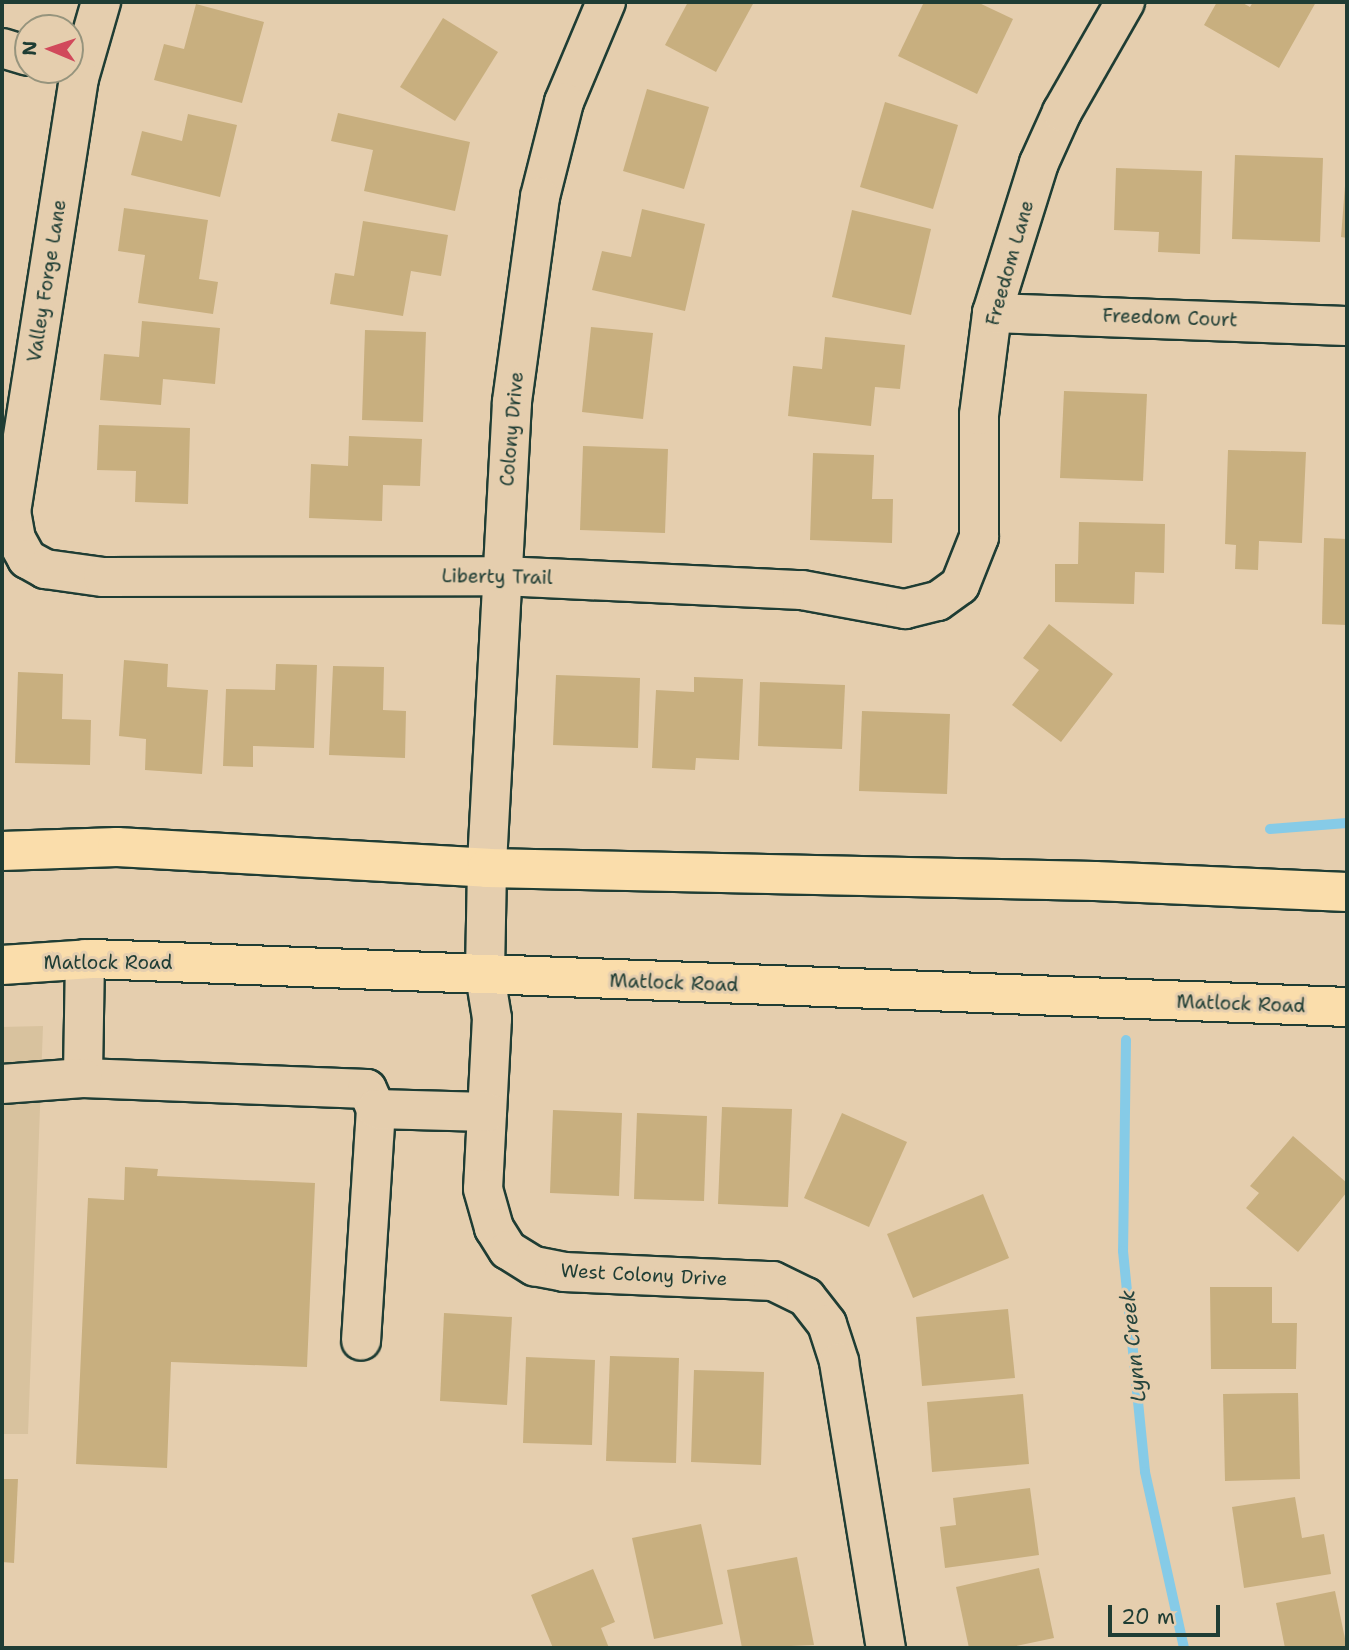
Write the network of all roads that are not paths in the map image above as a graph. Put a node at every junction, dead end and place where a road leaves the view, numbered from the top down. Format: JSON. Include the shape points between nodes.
{"nodes":[{"id":1,"x":101,"y":2,"type":"edge"},
{"id":2,"x":607,"y":2,"type":"edge"},
{"id":3,"x":1125,"y":2,"type":"edge"},
{"id":4,"x":84,"y":41,"type":"edge"},
{"id":5,"x":69,"y":84,"type":"edge"},
{"id":6,"x":992,"y":313,"type":"junction"},
{"id":7,"x":1347,"y":326,"type":"edge"},
{"id":8,"x":27,"y":559,"type":"joint"},
{"id":9,"x":502,"y":576,"type":"junction"},
{"id":10,"x":960,"y":585,"type":"joint"},
{"id":11,"x":2,"y":851,"type":"edge"},
{"id":12,"x":487,"y":868,"type":"junction"},
{"id":13,"x":1347,"y":891,"type":"edge"},
{"id":14,"x":85,"y":959,"type":"junction"},
{"id":15,"x":2,"y":965,"type":"edge"},
{"id":16,"x":485,"y":975,"type":"junction"},
{"id":17,"x":1347,"y":1007,"type":"edge"},
{"id":18,"x":83,"y":1078,"type":"junction"},
{"id":19,"x":2,"y":1084,"type":"edge"},
{"id":20,"x":376,"y":1109,"type":"junction"},
{"id":21,"x":487,"y":1112,"type":"junction"},
{"id":22,"x":362,"y":1340,"type":"dead end"},
{"id":23,"x":886,"y":1648,"type":"edge"}],
"edges":[{"from":1,"to":4,"type":"street","name":"Valley Forge Lane"},
{"from":2,"to":9,"type":"street","name":"Colony Drive","via":[[564,102],[540,197],[512,402]]},
{"from":3,"to":6,"type":"street","name":"Freedom Lane","via":[[1039,163]]},
{"from":5,"to":8,"type":"street","name":"Valley Forge Lane","via":[[11,511],[16,539]]},
{"from":6,"to":7,"type":"street","name":"Freedom Court"},
{"from":6,"to":10,"type":"street","name":"Freedom Lane","via":[[979,415],[979,537]]},
{"from":8,"to":9,"type":"street","name":"Liberty Trail","via":[[45,569],[103,577]]},
{"from":9,"to":10,"type":"street","name":"Liberty Trail","via":[[802,590],[905,610],[938,601]]},
{"from":9,"to":12,"type":"street","name":"Colony Drive"},
{"from":11,"to":12,"type":"main road","via":[[117,847]]},
{"from":12,"to":13,"type":"main road"},
{"from":12,"to":16,"type":"street","name":"West Colony Drive"},
{"from":14,"to":15,"type":"main road","name":"Matlock Road"},
{"from":14,"to":16,"type":"main road","name":"Matlock Road"},
{"from":14,"to":18,"type":"street"},
{"from":16,"to":17,"type":"main road","name":"Matlock Road"},
{"from":16,"to":21,"type":"street","name":"West Colony Drive","via":[[492,1018]]},
{"from":18,"to":19,"type":"street"},
{"from":18,"to":20,"type":"street","via":[[367,1089]]},
{"from":20,"to":21,"type":"street"},
{"from":20,"to":22,"type":"street"},
{"from":21,"to":23,"type":"street","name":"West Colony Drive","via":[[483,1189],[494,1228],[508,1250],[534,1266],[564,1272],[773,1281],[806,1297],[827,1324],[839,1362]]}]}
